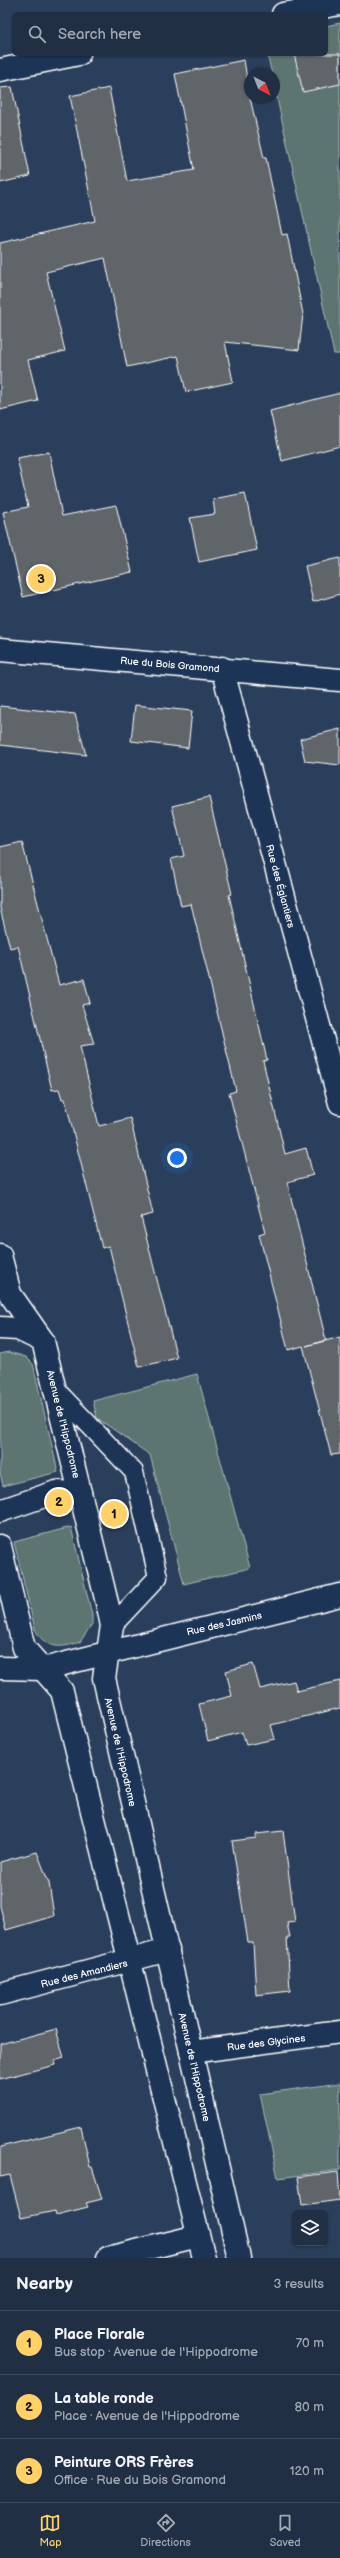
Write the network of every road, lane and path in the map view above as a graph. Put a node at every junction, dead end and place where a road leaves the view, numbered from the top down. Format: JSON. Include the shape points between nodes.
{"nodes":[{"id":1,"x":340,"y":4,"type":"edge"},
{"id":2,"x":294,"y":12,"type":"edge"},
{"id":3,"x":69,"y":56,"type":"edge"},
{"id":4,"x":0,"y":70,"type":"edge"},
{"id":5,"x":0,"y":650,"type":"edge"},
{"id":6,"x":222,"y":668,"type":"junction"},
{"id":7,"x":340,"y":680,"type":"edge"},
{"id":8,"x":340,"y":1103,"type":"edge"},
{"id":9,"x":0,"y":1254,"type":"edge"},
{"id":10,"x":0,"y":1328,"type":"edge"},
{"id":11,"x":43,"y":1341,"type":"junction"},
{"id":12,"x":55,"y":1389,"type":"junction"},
{"id":13,"x":80,"y":1493,"type":"junction"},
{"id":14,"x":0,"y":1511,"type":"edge"},
{"id":15,"x":0,"y":1546,"type":"edge"},
{"id":16,"x":340,"y":1595,"type":"edge"},
{"id":17,"x":112,"y":1626,"type":"junction"},
{"id":18,"x":108,"y":1652,"type":"junction"},
{"id":19,"x":0,"y":1668,"type":"edge"},
{"id":20,"x":42,"y":1669,"type":"junction"},
{"id":21,"x":168,"y":1950,"type":"junction"},
{"id":22,"x":129,"y":1961,"type":"junction"},
{"id":23,"x":0,"y":1994,"type":"edge"},
{"id":24,"x":340,"y":2032,"type":"edge"},
{"id":25,"x":191,"y":2052,"type":"junction"},
{"id":26,"x":198,"y":2236,"type":"junction"},
{"id":27,"x":108,"y":2258,"type":"edge"},
{"id":28,"x":204,"y":2258,"type":"edge"},
{"id":29,"x":239,"y":2258,"type":"edge"}],
"edges":[{"from":1,"to":2,"type":"street"},
{"from":3,"to":4,"type":"street"},
{"from":5,"to":6,"type":"street","name":"Rue du Bois Gramond"},
{"from":6,"to":7,"type":"street","name":"Rue du Bois Gramond"},
{"from":6,"to":8,"type":"street","name":"Rue des Églantiers"},
{"from":9,"to":11,"type":"street","name":"Avenue de l'Hippodrome","via":[[10,1294]]},
{"from":10,"to":11,"type":"street","via":[[18,1329]]},
{"from":11,"to":12,"type":"street","name":"Avenue de l'Hippodrome"},
{"from":12,"to":13,"type":"street","name":"Avenue de l'Hippodrome"},
{"from":12,"to":17,"type":"lane","via":[[134,1472],[158,1577]]},
{"from":13,"to":14,"type":"street","via":[[56,1492]]},
{"from":13,"to":17,"type":"street","name":"Avenue de l'Hippodrome"},
{"from":15,"to":20,"type":"street","via":[[24,1648]]},
{"from":16,"to":18,"type":"street","name":"Rue des Jasmins"},
{"from":17,"to":18,"type":"street","name":"Avenue de l'Hippodrome"},
{"from":18,"to":20,"type":"street","name":"Rue des Jasmins"},
{"from":18,"to":21,"type":"street","name":"Avenue de l'Hippodrome","via":[[104,1678]]},
{"from":19,"to":20,"type":"street","name":"Rue des Jasmins"},
{"from":20,"to":22,"type":"street","via":[[62,1691]]},
{"from":21,"to":22,"type":"street","name":"Rue des Amandiers"},
{"from":21,"to":25,"type":"street","name":"Avenue de l'Hippodrome"},
{"from":22,"to":23,"type":"street","name":"Rue des Amandiers"},
{"from":22,"to":26,"type":"street"},
{"from":24,"to":25,"type":"street","name":"Rue des Glycines"},
{"from":25,"to":29,"type":"street","name":"Avenue de l'Hippodrome"},
{"from":26,"to":27,"type":"street"},
{"from":26,"to":28,"type":"street"}]}
